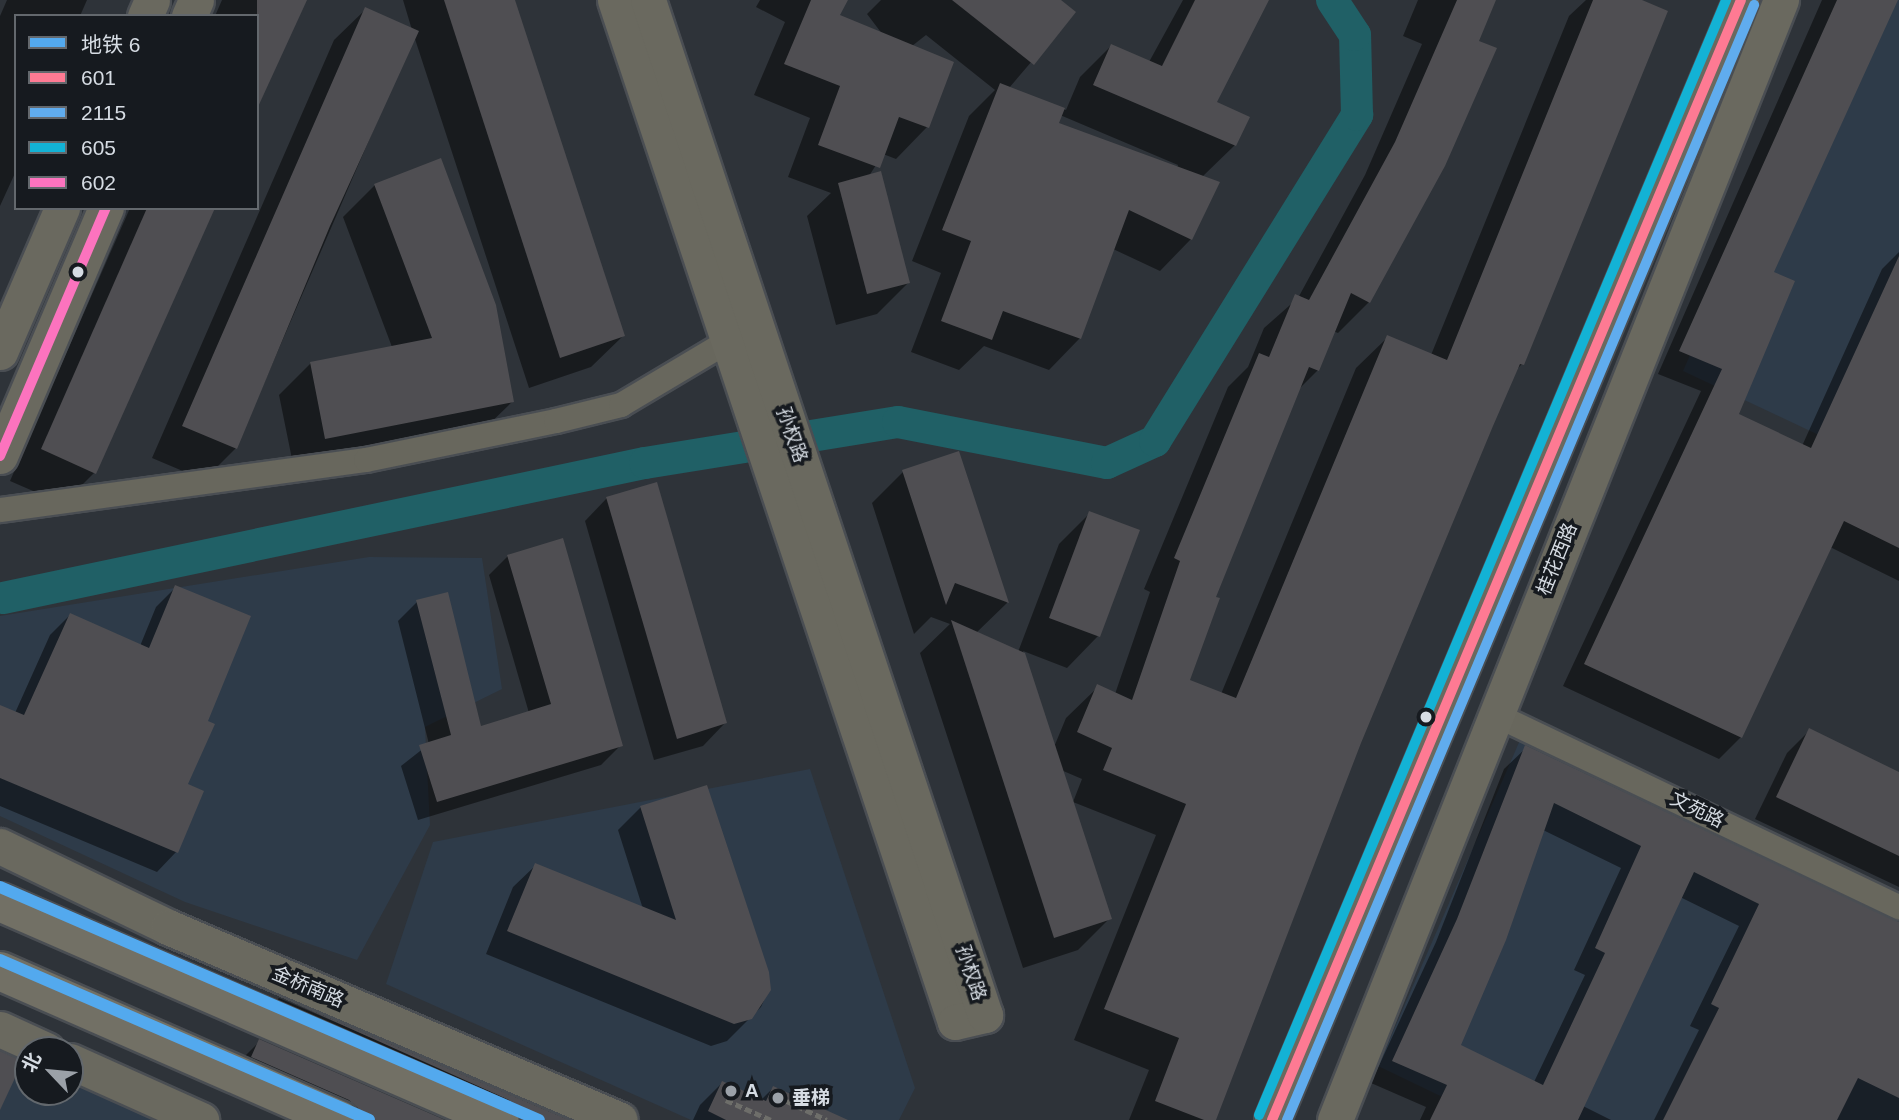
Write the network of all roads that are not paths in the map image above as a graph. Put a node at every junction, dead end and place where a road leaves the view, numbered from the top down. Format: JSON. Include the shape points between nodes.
{"nodes":[{"id":1,"x":615,"y":0,"type":"edge"},
{"id":2,"x":648,"y":0,"type":"edge"},
{"id":3,"x":1741,"y":0,"type":"edge"},
{"id":4,"x":1781,"y":0,"type":"edge"},
{"id":5,"x":61,"y":210,"type":"edge"},
{"id":6,"x":105,"y":210,"type":"edge"},
{"id":7,"x":730,"y":340,"type":"junction"},
{"id":8,"x":0,"y":352,"type":"edge"},
{"id":9,"x":755,"y":372,"type":"junction"},
{"id":10,"x":0,"y":456,"type":"edge"},
{"id":11,"x":790,"y":474,"type":"junction"},
{"id":12,"x":0,"y":510,"type":"edge"},
{"id":13,"x":1494,"y":714,"type":"junction"},
{"id":14,"x":0,"y":846,"type":"edge"},
{"id":15,"x":0,"y":902,"type":"edge"},
{"id":16,"x":1899,"y":907,"type":"edge"},
{"id":17,"x":168,"y":927,"type":"junction"},
{"id":18,"x":0,"y":971,"type":"edge"},
{"id":19,"x":225,"y":1000,"type":"junction"},
{"id":20,"x":84,"y":1067,"type":"edge"},
{"id":21,"x":201,"y":1120,"type":"edge"},
{"id":22,"x":340,"y":1120,"type":"edge"},
{"id":23,"x":500,"y":1120,"type":"edge"},
{"id":24,"x":620,"y":1120,"type":"edge"},
{"id":25,"x":1272,"y":1120,"type":"edge"},
{"id":26,"x":1335,"y":1120,"type":"edge"}],
"edges":[{"from":1,"to":7,"type":"main road","name":"孙权路"},
{"from":2,"to":9,"type":"main road","name":"孙权路"},
{"from":3,"to":25,"type":"main road"},
{"from":4,"to":13,"type":"main road","name":"桂花西路"},
{"from":5,"to":8,"type":"main road"},
{"from":6,"to":10,"type":"main road"},
{"from":7,"to":9,"type":"main road","name":"孙权路"},
{"from":7,"to":12,"type":"street","via":[[621,405],[556,421],[366,460]]},
{"from":9,"to":11,"type":"main road","name":"孙权路"},
{"from":11,"to":11,"type":"main road","name":"孙权路","via":[[955,1022],[985,1015]]},
{"from":13,"to":16,"type":"street","name":"文苑路"},
{"from":13,"to":26,"type":"main road","name":"桂花西路"},
{"from":14,"to":17,"type":"main road","name":"金桥南路"},
{"from":15,"to":19,"type":"main road"},
{"from":17,"to":19,"type":"main road"},
{"from":17,"to":24,"type":"main road","name":"金桥南路"},
{"from":18,"to":22,"type":"main road"},
{"from":19,"to":23,"type":"main road"},
{"from":20,"to":21,"type":"main road"}]}
